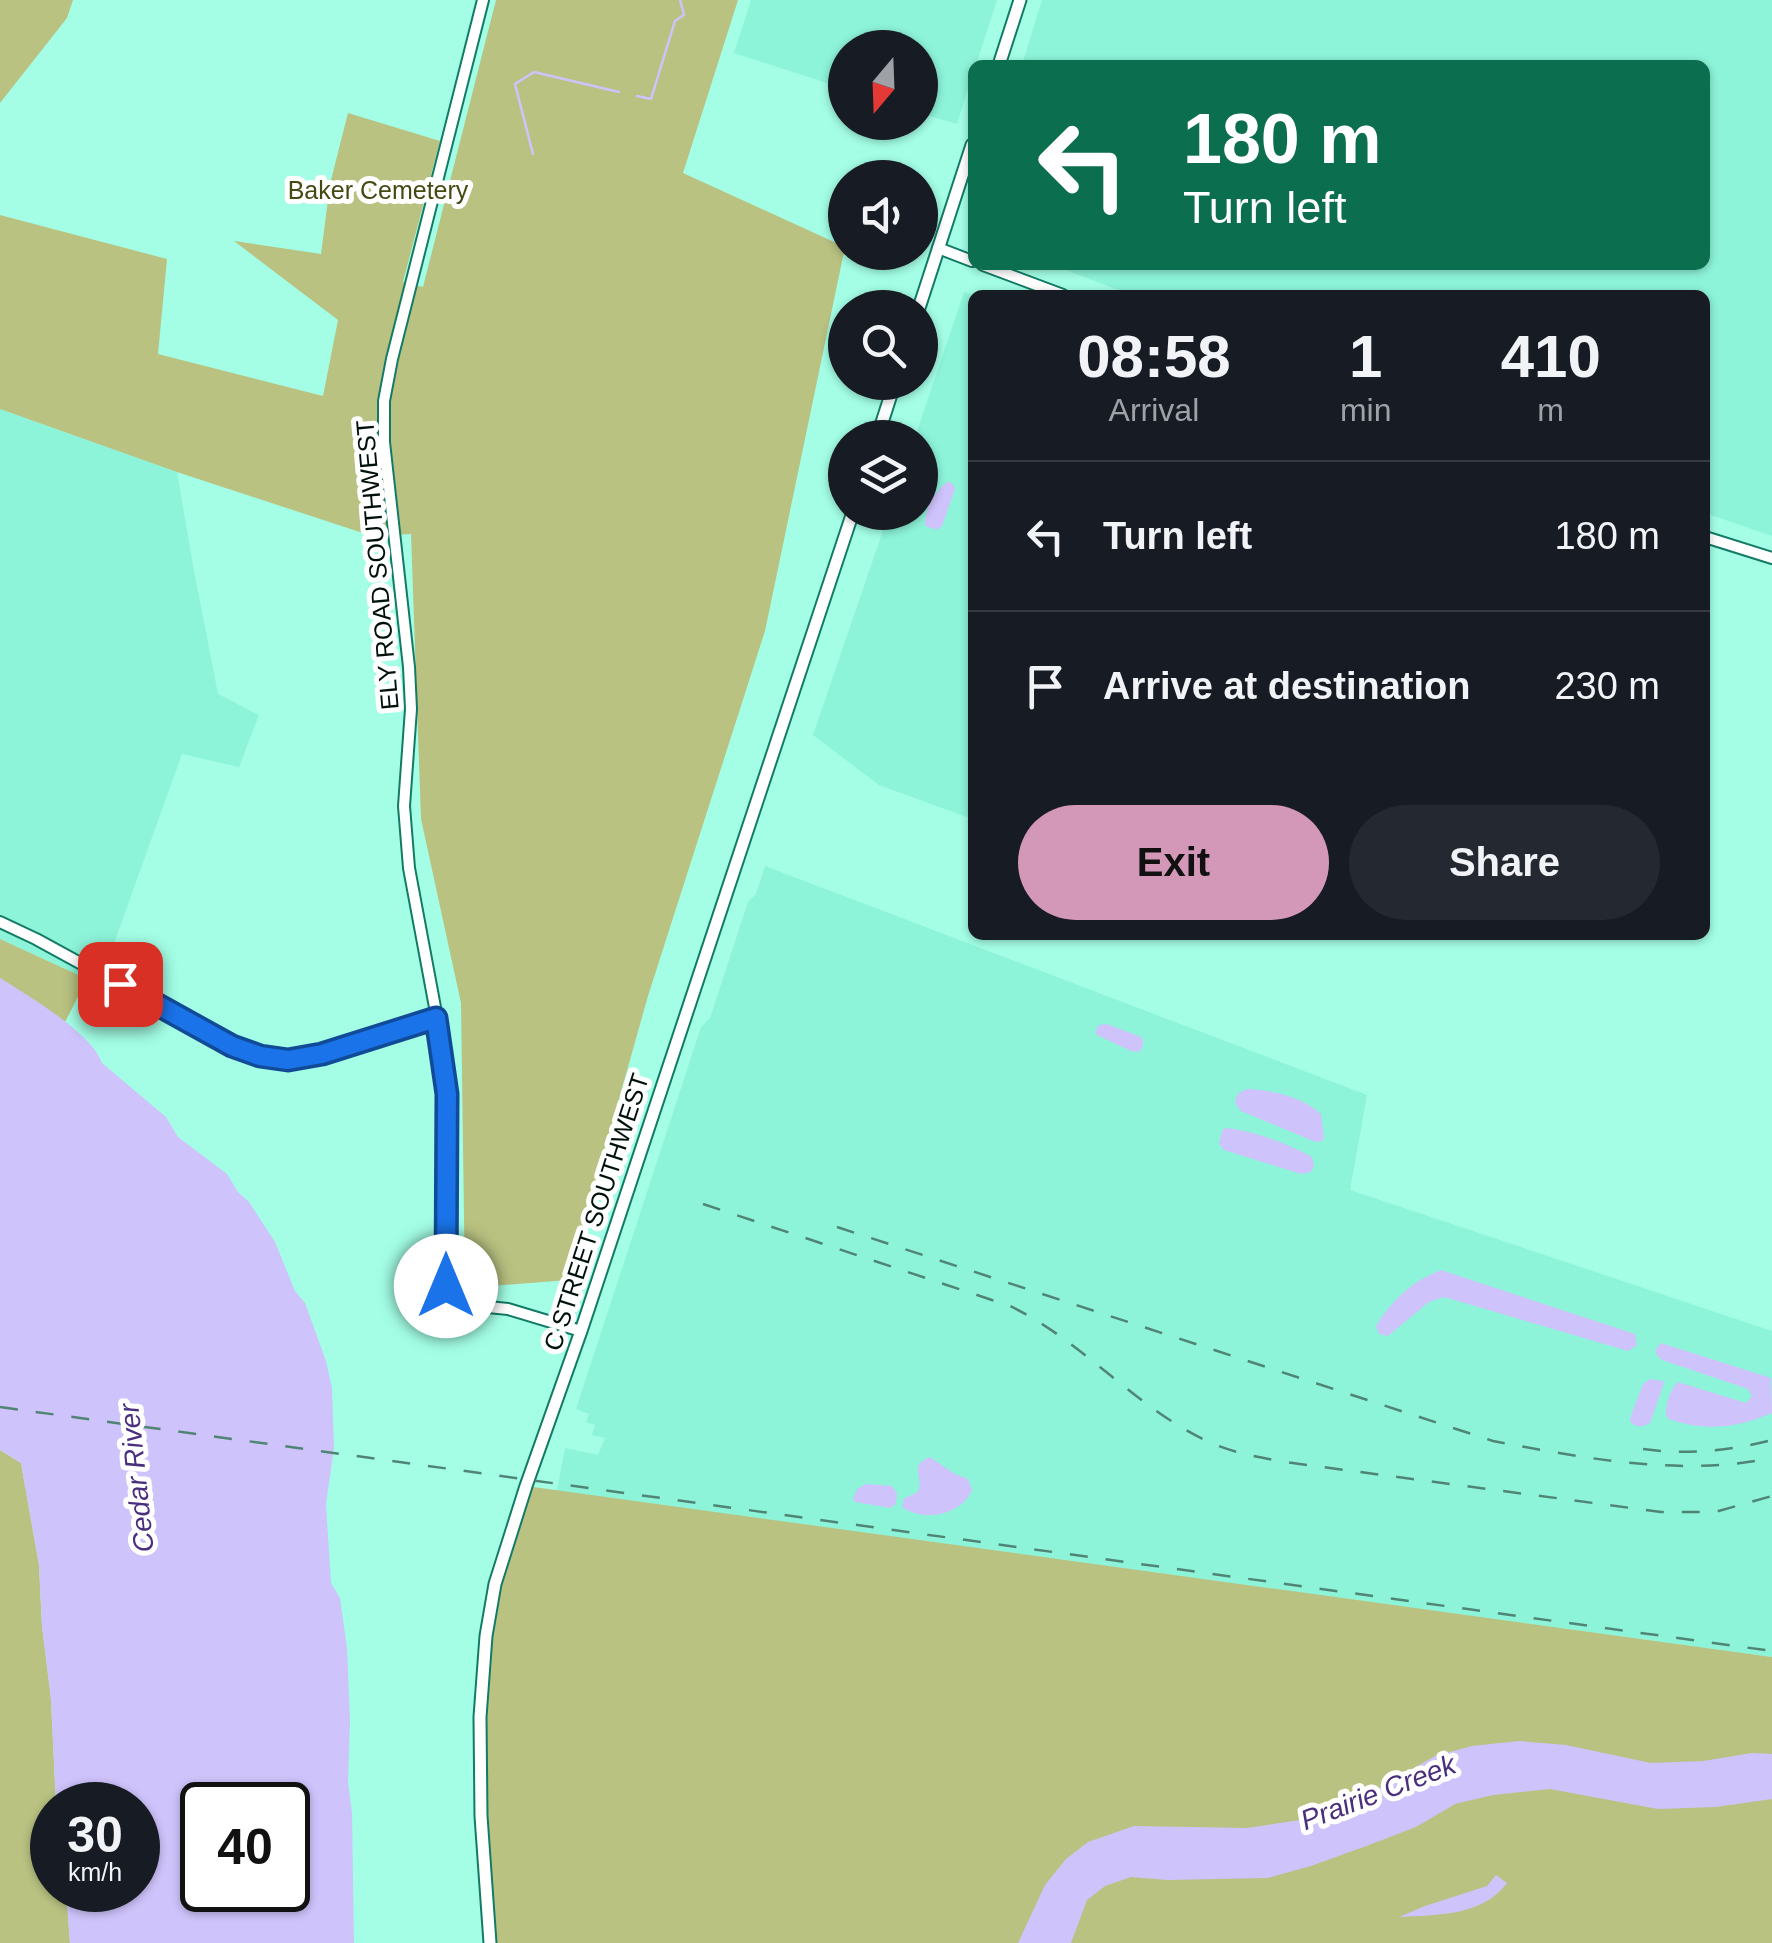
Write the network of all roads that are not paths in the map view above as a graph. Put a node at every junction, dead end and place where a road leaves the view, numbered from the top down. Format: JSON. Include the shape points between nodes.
{"nodes":[{"id":1,"x":483,"y":0,"type":"edge"},
{"id":2,"x":1020,"y":0,"type":"edge"},
{"id":3,"x":1000,"y":60,"type":"edge"},
{"id":4,"x":968,"y":156,"type":"edge"},
{"id":5,"x":938,"y":248,"type":"joint"},
{"id":6,"x":968,"y":259,"type":"edge"},
{"id":7,"x":996,"y":270,"type":"edge"},
{"id":8,"x":1050,"y":290,"type":"edge"},
{"id":9,"x":847,"y":530,"type":"edge"},
{"id":10,"x":1710,"y":539,"type":"edge"},
{"id":11,"x":1772,"y":558,"type":"edge"},
{"id":12,"x":0,"y":922,"type":"edge"},
{"id":13,"x":436,"y":1018,"type":"junction"},
{"id":14,"x":581,"y":1331,"type":"junction"},
{"id":15,"x":490,"y":1943,"type":"edge"}],
"edges":[{"from":1,"to":13,"type":"street","name":"ELY ROAD SOUTHWEST","via":[[384,401],[410,667],[404,806],[409,868]]},
{"from":2,"to":3,"type":"main road"},
{"from":4,"to":5,"type":"main road"},
{"from":5,"to":6,"type":"street"},
{"from":7,"to":8,"type":"street"},
{"from":9,"to":14,"type":"main road","name":"C STREET SOUTHWEST"},
{"from":10,"to":11,"type":"street"},
{"from":12,"to":13,"type":"street","via":[[260,1056],[303,1059]]},
{"from":13,"to":14,"type":"street","name":"ELY ROAD SOUTHWEST","via":[[447,1094],[445,1279],[452,1298]]},
{"from":14,"to":15,"type":"main road","name":"C STREET SOUTHWEST","via":[[526,1486],[488,1621],[480,1778]]}]}
